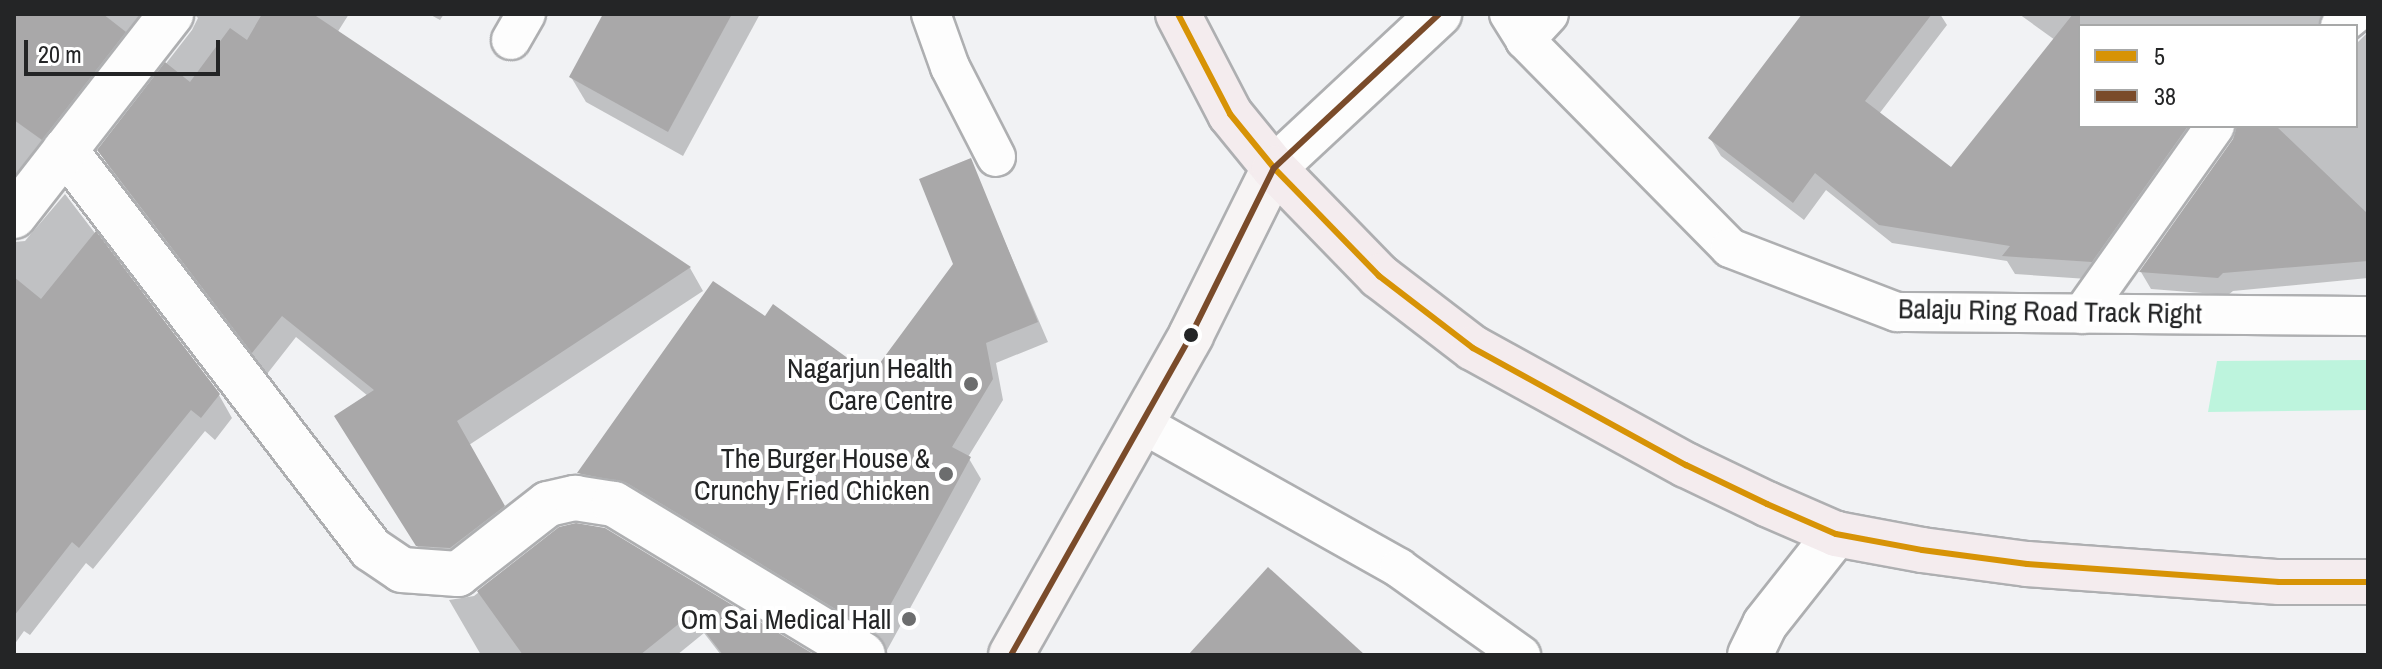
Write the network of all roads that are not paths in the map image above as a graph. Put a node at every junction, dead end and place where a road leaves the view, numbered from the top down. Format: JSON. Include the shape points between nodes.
{"nodes":[{"id":1,"x":171,"y":14,"type":"edge"},
{"id":2,"x":931,"y":14,"type":"edge"},
{"id":3,"x":1178,"y":14,"type":"edge"},
{"id":4,"x":1439,"y":14,"type":"edge"},
{"id":5,"x":1528,"y":23,"type":"edge"},
{"id":6,"x":2214,"y":128,"type":"edge"},
{"id":7,"x":65,"y":150,"type":"junction"},
{"id":8,"x":996,"y":157,"type":"dead end"},
{"id":9,"x":1274,"y":168,"type":"junction"},
{"id":10,"x":14,"y":216,"type":"edge"},
{"id":11,"x":2082,"y":314,"type":"junction"},
{"id":12,"x":2368,"y":316,"type":"edge"},
{"id":13,"x":1141,"y":423,"type":"junction"},
{"id":14,"x":1836,"y":534,"type":"junction"},
{"id":15,"x":2368,"y":582,"type":"edge"},
{"id":16,"x":863,"y":655,"type":"edge"},
{"id":17,"x":1011,"y":655,"type":"edge"},
{"id":18,"x":1521,"y":655,"type":"edge"},
{"id":19,"x":1750,"y":655,"type":"edge"}],
"edges":[{"from":1,"to":7,"type":"street"},
{"from":2,"to":8,"type":"lane","via":[[950,67]]},
{"from":3,"to":9,"type":"highway","via":[[1230,114]]},
{"from":4,"to":9,"type":"street"},
{"from":5,"to":11,"type":"lane","name":"Balaju Ring Road Track Right","via":[[1730,248],[1897,312]]},
{"from":6,"to":11,"type":"lane"},
{"from":7,"to":10,"type":"street"},
{"from":7,"to":16,"type":"street","via":[[371,549],[402,570],[458,574],[548,504],[575,498],[614,504]]},
{"from":9,"to":13,"type":"main road"},
{"from":9,"to":14,"type":"highway","via":[[1379,276],[1473,348],[1686,465]]},
{"from":11,"to":12,"type":"lane","name":"Balaju Ring Road Track Right"},
{"from":13,"to":17,"type":"main road"},
{"from":13,"to":18,"type":"lane","via":[[1399,568]]},
{"from":14,"to":15,"type":"highway","via":[[2027,564],[2279,582]]},
{"from":14,"to":19,"type":"street","via":[[1765,624]]}]}
